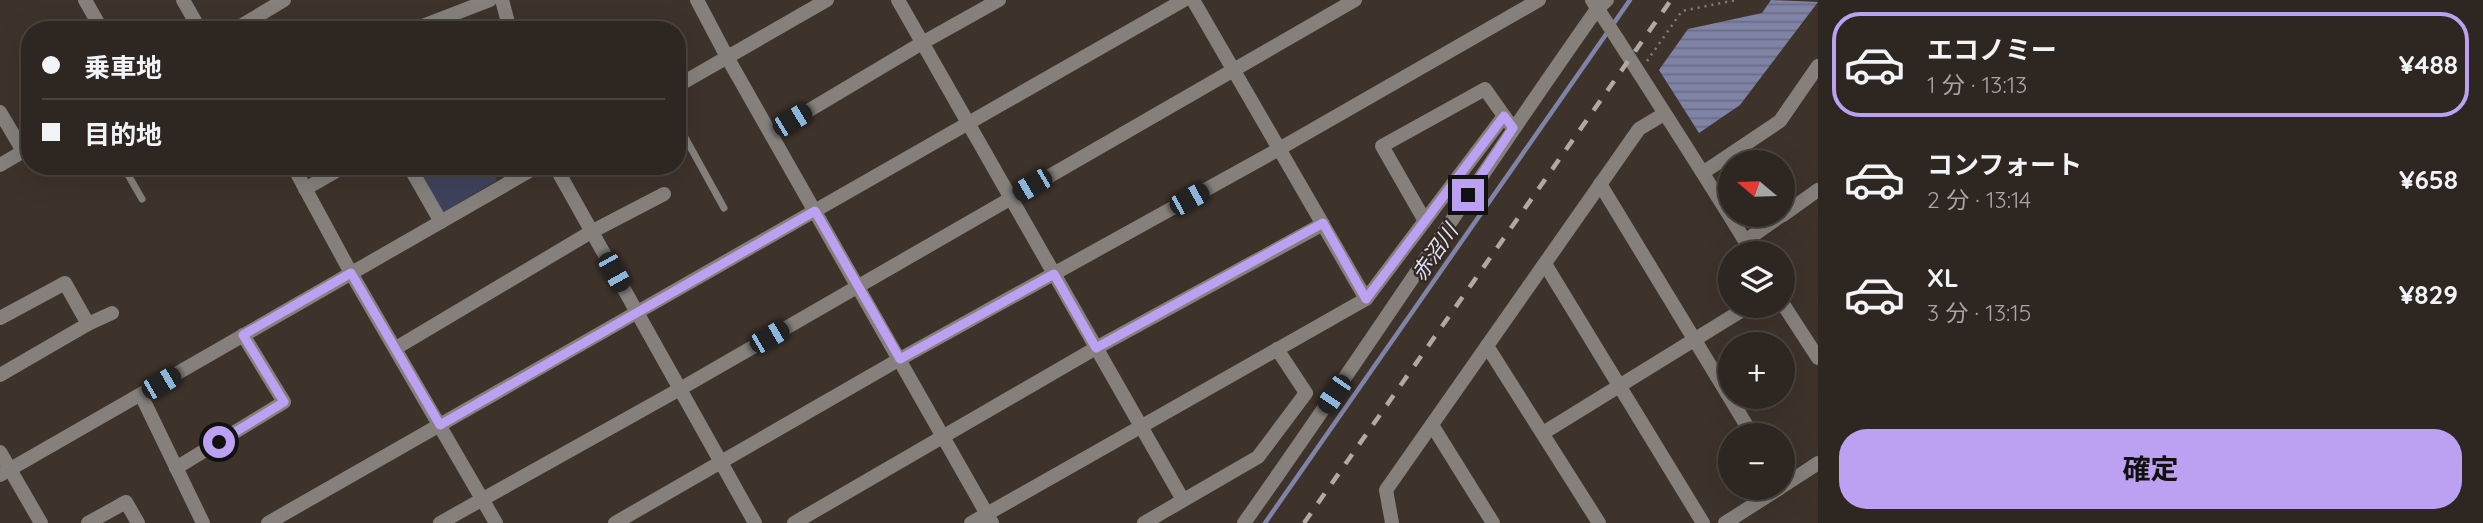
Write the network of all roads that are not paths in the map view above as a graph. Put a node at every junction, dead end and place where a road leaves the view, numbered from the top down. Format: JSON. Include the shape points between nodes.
{"nodes":[{"id":1,"x":85,"y":0,"type":"edge"},
{"id":2,"x":183,"y":0,"type":"edge"},
{"id":3,"x":284,"y":0,"type":"edge"},
{"id":4,"x":490,"y":0,"type":"edge"},
{"id":5,"x":502,"y":0,"type":"edge"},
{"id":6,"x":697,"y":0,"type":"edge"},
{"id":7,"x":827,"y":0,"type":"edge"},
{"id":8,"x":898,"y":0,"type":"edge"},
{"id":9,"x":999,"y":0,"type":"edge"},
{"id":10,"x":1184,"y":0,"type":"edge"},
{"id":11,"x":1193,"y":0,"type":"edge"},
{"id":12,"x":1355,"y":0,"type":"edge"},
{"id":13,"x":1539,"y":0,"type":"edge"},
{"id":14,"x":1599,"y":3,"type":"edge"},
{"id":15,"x":97,"y":21,"type":"edge"},
{"id":16,"x":195,"y":21,"type":"edge"},
{"id":17,"x":249,"y":21,"type":"edge"},
{"id":18,"x":435,"y":21,"type":"edge"},
{"id":19,"x":508,"y":21,"type":"edge"},
{"id":20,"x":922,"y":43,"type":"junction"},
{"id":21,"x":727,"y":57,"type":"junction"},
{"id":22,"x":1818,"y":66,"type":"edge"},
{"id":23,"x":1233,"y":69,"type":"junction"},
{"id":24,"x":686,"y":81,"type":"edge"},
{"id":25,"x":0,"y":112,"type":"edge"},
{"id":26,"x":1664,"y":114,"type":"junction"},
{"id":27,"x":1508,"y":122,"type":"junction"},
{"id":28,"x":968,"y":123,"type":"junction"},
{"id":29,"x":771,"y":133,"type":"junction"},
{"id":30,"x":686,"y":139,"type":"edge"},
{"id":31,"x":21,"y":141,"type":"edge"},
{"id":32,"x":1279,"y":149,"type":"junction"},
{"id":33,"x":21,"y":153,"type":"edge"},
{"id":34,"x":0,"y":165,"type":"edge"},
{"id":35,"x":1704,"y":172,"type":"junction"},
{"id":36,"x":128,"y":175,"type":"edge"},
{"id":37,"x":298,"y":175,"type":"edge"},
{"id":38,"x":329,"y":175,"type":"edge"},
{"id":39,"x":414,"y":175,"type":"edge"},
{"id":40,"x":522,"y":175,"type":"edge"},
{"id":41,"x":560,"y":175,"type":"edge"},
{"id":42,"x":1600,"y":184,"type":"junction"},
{"id":43,"x":305,"y":189,"type":"junction"},
{"id":44,"x":1818,"y":190,"type":"edge"},
{"id":45,"x":664,"y":194,"type":"dead end"},
{"id":46,"x":1010,"y":198,"type":"junction"},
{"id":47,"x":142,"y":199,"type":"dead end"},
{"id":48,"x":1796,"y":206,"type":"edge"},
{"id":49,"x":724,"y":208,"type":"dead end"},
{"id":50,"x":815,"y":211,"type":"junction"},
{"id":51,"x":1425,"y":221,"type":"junction"},
{"id":52,"x":441,"y":222,"type":"junction"},
{"id":53,"x":1323,"y":223,"type":"junction"},
{"id":54,"x":1770,"y":228,"type":"edge"},
{"id":55,"x":592,"y":232,"type":"junction"},
{"id":56,"x":1745,"y":241,"type":"edge"},
{"id":57,"x":1756,"y":241,"type":"edge"},
{"id":58,"x":1545,"y":264,"type":"junction"},
{"id":59,"x":351,"y":273,"type":"junction"},
{"id":60,"x":1054,"y":274,"type":"junction"},
{"id":61,"x":858,"y":286,"type":"junction"},
{"id":62,"x":1366,"y":299,"type":"junction"},
{"id":63,"x":112,"y":313,"type":"dead end"},
{"id":64,"x":637,"y":313,"type":"junction"},
{"id":65,"x":0,"y":318,"type":"edge"},
{"id":66,"x":1730,"y":318,"type":"edge"},
{"id":67,"x":1792,"y":318,"type":"edge"},
{"id":68,"x":88,"y":324,"type":"junction"},
{"id":69,"x":243,"y":335,"type":"junction"},
{"id":70,"x":1695,"y":340,"type":"junction"},
{"id":71,"x":1487,"y":346,"type":"junction"},
{"id":72,"x":396,"y":348,"type":"junction"},
{"id":73,"x":1096,"y":348,"type":"junction"},
{"id":74,"x":1278,"y":349,"type":"junction"},
{"id":75,"x":1818,"y":358,"type":"edge"},
{"id":76,"x":900,"y":359,"type":"junction"},
{"id":77,"x":0,"y":375,"type":"edge"},
{"id":78,"x":1619,"y":386,"type":"junction"},
{"id":79,"x":680,"y":388,"type":"junction"},
{"id":80,"x":141,"y":395,"type":"junction"},
{"id":81,"x":1745,"y":423,"type":"edge"},
{"id":82,"x":440,"y":425,"type":"junction"},
{"id":83,"x":1432,"y":425,"type":"junction"},
{"id":84,"x":1141,"y":426,"type":"junction"},
{"id":85,"x":1543,"y":433,"type":"junction"},
{"id":86,"x":944,"y":437,"type":"junction"},
{"id":87,"x":0,"y":452,"type":"edge"},
{"id":88,"x":721,"y":463,"type":"junction"},
{"id":89,"x":1818,"y":463,"type":"edge"},
{"id":90,"x":176,"y":468,"type":"junction"},
{"id":91,"x":5,"y":472,"type":"edge"},
{"id":92,"x":1795,"y":479,"type":"edge"},
{"id":93,"x":482,"y":499,"type":"junction"},
{"id":94,"x":1184,"y":500,"type":"junction"},
{"id":95,"x":1762,"y":500,"type":"edge"},
{"id":96,"x":989,"y":519,"type":"edge"},
{"id":97,"x":41,"y":523,"type":"edge"},
{"id":98,"x":88,"y":523,"type":"edge"},
{"id":99,"x":138,"y":523,"type":"edge"},
{"id":100,"x":202,"y":523,"type":"edge"},
{"id":101,"x":268,"y":523,"type":"edge"},
{"id":102,"x":440,"y":523,"type":"edge"},
{"id":103,"x":496,"y":523,"type":"edge"},
{"id":104,"x":615,"y":523,"type":"edge"},
{"id":105,"x":755,"y":523,"type":"edge"},
{"id":106,"x":794,"y":523,"type":"edge"},
{"id":107,"x":971,"y":523,"type":"edge"},
{"id":108,"x":1144,"y":523,"type":"edge"},
{"id":109,"x":1244,"y":523,"type":"edge"},
{"id":110,"x":1392,"y":523,"type":"edge"},
{"id":111,"x":1493,"y":523,"type":"edge"},
{"id":112,"x":1600,"y":523,"type":"edge"},
{"id":113,"x":1703,"y":523,"type":"edge"},
{"id":114,"x":1725,"y":523,"type":"edge"}],
"edges":[{"from":1,"to":15,"type":"street"},
{"from":2,"to":16,"type":"street"},
{"from":3,"to":17,"type":"street"},
{"from":4,"to":18,"type":"street"},
{"from":5,"to":19,"type":"street"},
{"from":6,"to":21,"type":"street"},
{"from":7,"to":21,"type":"street"},
{"from":8,"to":20,"type":"street"},
{"from":9,"to":20,"type":"street"},
{"from":10,"to":28,"type":"street"},
{"from":11,"to":23,"type":"street"},
{"from":12,"to":23,"type":"street"},
{"from":13,"to":32,"type":"street"},
{"from":14,"to":26,"type":"street"},
{"from":14,"to":27,"type":"street"},
{"from":20,"to":28,"type":"street"},
{"from":20,"to":29,"type":"street"},
{"from":21,"to":24,"type":"street"},
{"from":21,"to":29,"type":"street"},
{"from":22,"to":35,"type":"street","via":[[1780,121]]},
{"from":23,"to":32,"type":"street"},
{"from":23,"to":46,"type":"street"},
{"from":25,"to":31,"type":"street"},
{"from":26,"to":35,"type":"street"},
{"from":26,"to":42,"type":"street","via":[[1639,129]]},
{"from":27,"to":51,"type":"street"},
{"from":27,"to":51,"type":"street","via":[[1485,89],[1382,146]]},
{"from":27,"to":109,"type":"street"},
{"from":28,"to":46,"type":"street"},
{"from":28,"to":50,"type":"street"},
{"from":29,"to":50,"type":"street"},
{"from":30,"to":49,"type":"lane"},
{"from":32,"to":53,"type":"street"},
{"from":32,"to":60,"type":"street"},
{"from":33,"to":34,"type":"street"},
{"from":35,"to":56,"type":"street"},
{"from":36,"to":47,"type":"lane"},
{"from":37,"to":43,"type":"street"},
{"from":38,"to":43,"type":"street"},
{"from":39,"to":52,"type":"street"},
{"from":40,"to":52,"type":"street"},
{"from":41,"to":55,"type":"street"},
{"from":42,"to":58,"type":"street"},
{"from":42,"to":70,"type":"street"},
{"from":43,"to":59,"type":"street"},
{"from":44,"to":48,"type":"street"},
{"from":45,"to":55,"type":"street"},
{"from":46,"to":60,"type":"street"},
{"from":46,"to":61,"type":"street"},
{"from":50,"to":61,"type":"street"},
{"from":50,"to":64,"type":"street"},
{"from":51,"to":62,"type":"street"},
{"from":52,"to":59,"type":"street"},
{"from":53,"to":62,"type":"street"},
{"from":53,"to":73,"type":"street"},
{"from":54,"to":57,"type":"street"},
{"from":55,"to":64,"type":"street"},
{"from":55,"to":72,"type":"street"},
{"from":58,"to":71,"type":"street"},
{"from":58,"to":78,"type":"street"},
{"from":59,"to":69,"type":"street"},
{"from":59,"to":72,"type":"street"},
{"from":60,"to":73,"type":"street"},
{"from":60,"to":76,"type":"street"},
{"from":61,"to":76,"type":"street"},
{"from":61,"to":79,"type":"street"},
{"from":62,"to":74,"type":"street"},
{"from":63,"to":68,"type":"street"},
{"from":64,"to":79,"type":"street"},
{"from":64,"to":82,"type":"street"},
{"from":65,"to":68,"type":"street","via":[[65,283]]},
{"from":66,"to":70,"type":"street"},
{"from":67,"to":75,"type":"street"},
{"from":68,"to":77,"type":"street"},
{"from":69,"to":80,"type":"street"},
{"from":69,"to":90,"type":"street","via":[[284,402]]},
{"from":70,"to":78,"type":"street"},
{"from":70,"to":81,"type":"street"},
{"from":71,"to":83,"type":"street"},
{"from":71,"to":85,"type":"street"},
{"from":72,"to":82,"type":"street"},
{"from":73,"to":84,"type":"street"},
{"from":73,"to":86,"type":"street"},
{"from":74,"to":84,"type":"street"},
{"from":74,"to":94,"type":"street","via":[[1306,393],[1258,457]]},
{"from":76,"to":86,"type":"street"},
{"from":76,"to":88,"type":"street"},
{"from":78,"to":85,"type":"street"},
{"from":78,"to":113,"type":"street"},
{"from":79,"to":88,"type":"street"},
{"from":79,"to":93,"type":"street"},
{"from":80,"to":90,"type":"street"},
{"from":80,"to":91,"type":"street"},
{"from":82,"to":93,"type":"street"},
{"from":82,"to":101,"type":"street"},
{"from":83,"to":110,"type":"street","via":[[1386,490]]},
{"from":83,"to":111,"type":"street"},
{"from":84,"to":94,"type":"street"},
{"from":84,"to":96,"type":"street"},
{"from":85,"to":112,"type":"street"},
{"from":86,"to":96,"type":"street"},
{"from":86,"to":106,"type":"street"},
{"from":87,"to":91,"type":"street"},
{"from":88,"to":104,"type":"street"},
{"from":88,"to":105,"type":"street"},
{"from":89,"to":92,"type":"street"},
{"from":90,"to":100,"type":"street"},
{"from":91,"to":97,"type":"street"},
{"from":93,"to":102,"type":"street"},
{"from":93,"to":103,"type":"street"},
{"from":94,"to":108,"type":"street"},
{"from":95,"to":114,"type":"street"},
{"from":96,"to":107,"type":"street"},
{"from":98,"to":99,"type":"street","via":[[126,502]]}]}
